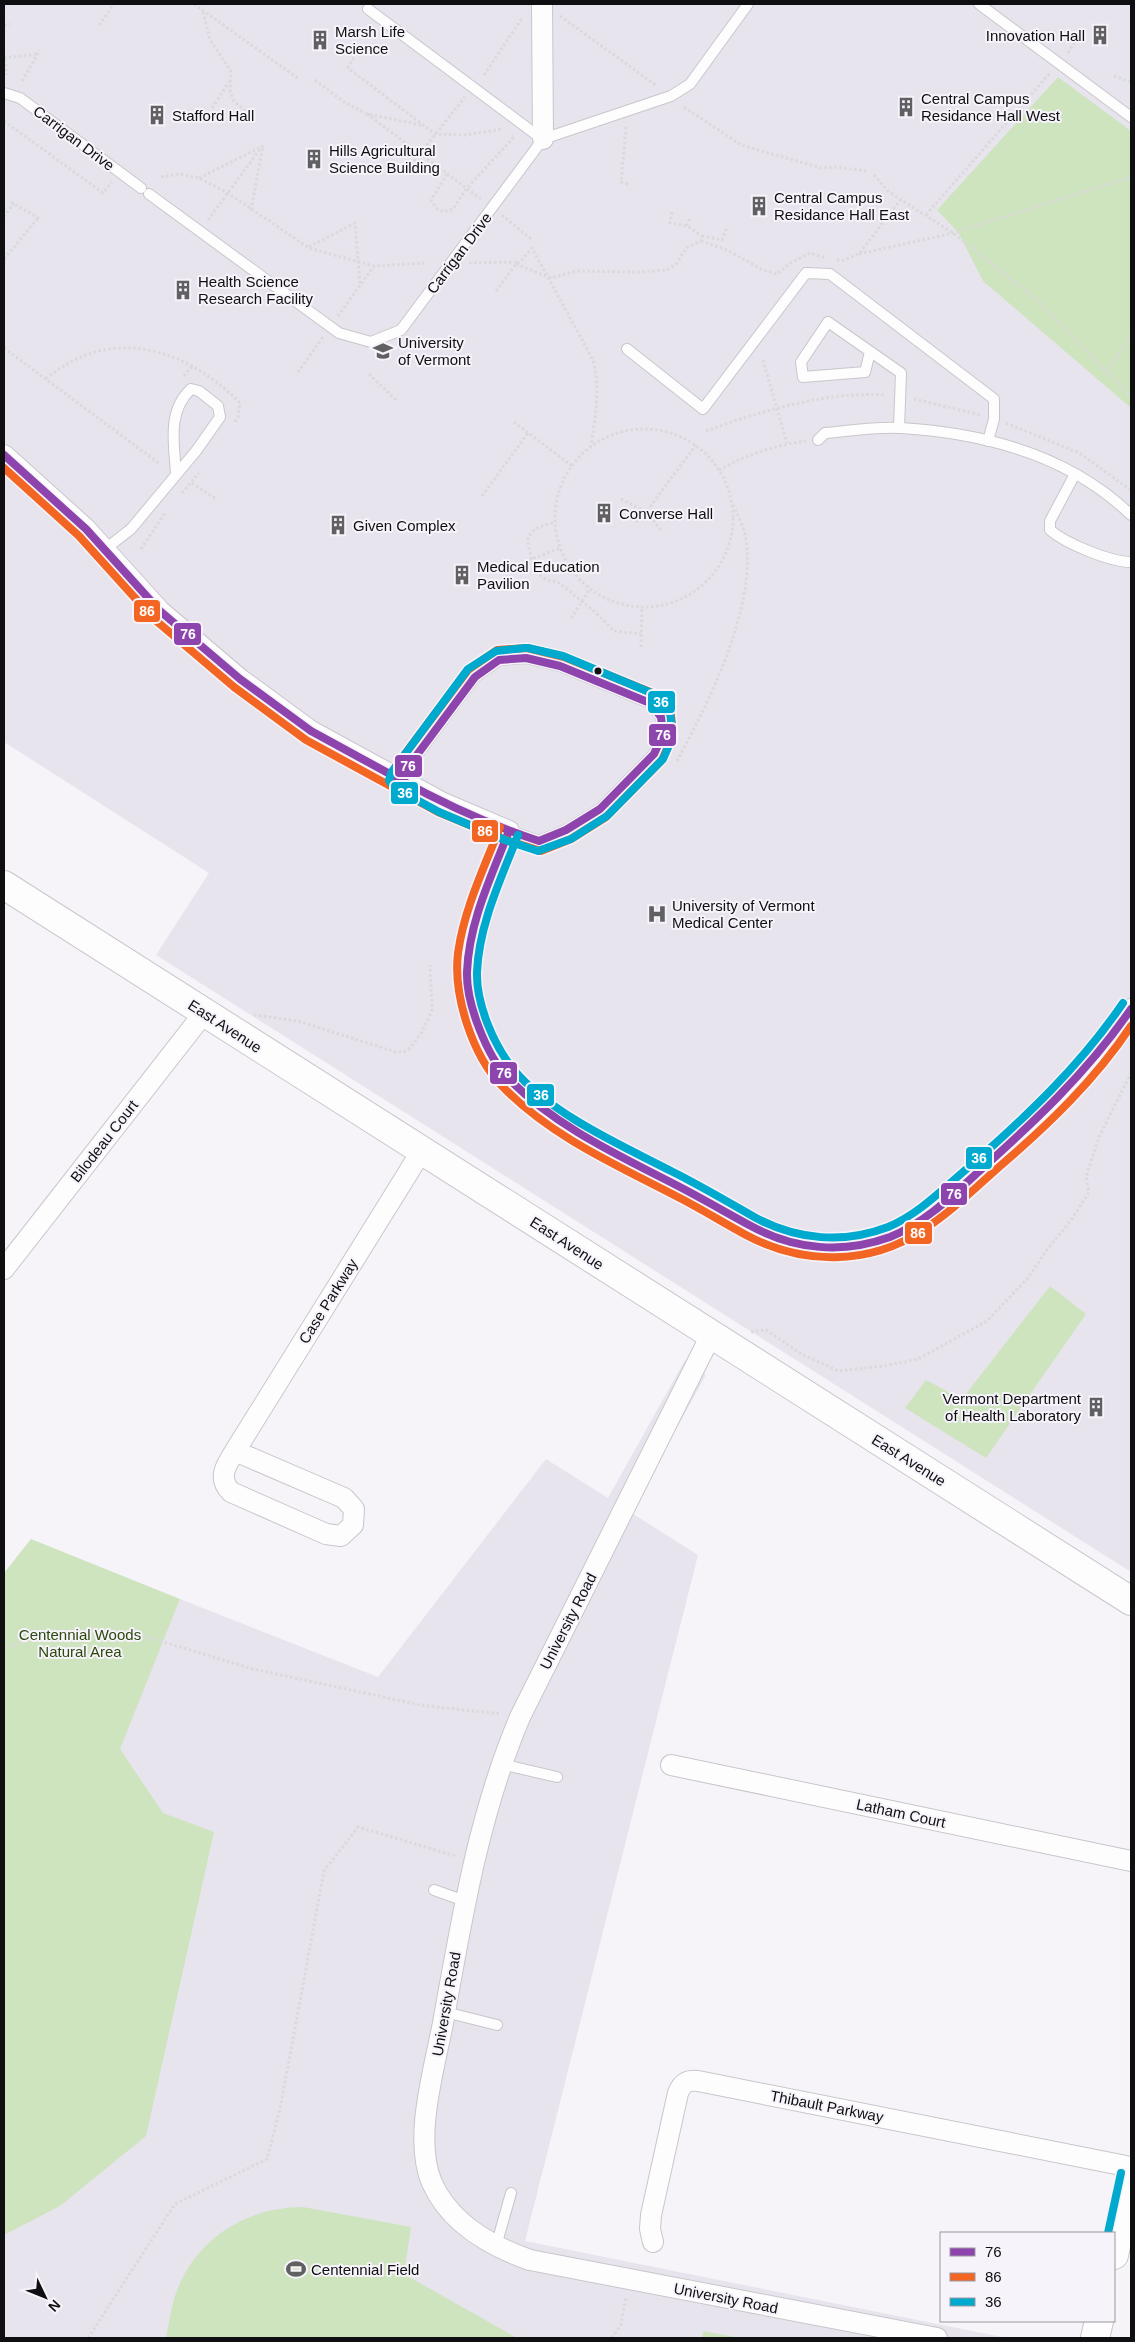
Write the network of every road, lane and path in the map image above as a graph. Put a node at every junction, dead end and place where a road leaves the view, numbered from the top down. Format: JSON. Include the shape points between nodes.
{"nodes":[{"id":1,"x":114,"y":4,"type":"edge"},
{"id":2,"x":194,"y":4,"type":"edge"},
{"id":3,"x":542,"y":4,"type":"edge"},
{"id":4,"x":748,"y":4,"type":"edge"},
{"id":5,"x":978,"y":4,"type":"edge"},
{"id":6,"x":368,"y":9,"type":"dead end"},
{"id":7,"x":203,"y":12,"type":"junction"},
{"id":8,"x":525,"y":14,"type":"dead end"},
{"id":9,"x":559,"y":15,"type":"dead end"},
{"id":10,"x":10,"y":24,"type":"dead end"},
{"id":11,"x":4,"y":25,"type":"edge"},
{"id":12,"x":99,"y":25,"type":"dead end"},
{"id":13,"x":348,"y":47,"type":"dead end"},
{"id":14,"x":40,"y":50,"type":"dead end"},
{"id":15,"x":37,"y":54,"type":"junction"},
{"id":16,"x":4,"y":56,"type":"edge"},
{"id":17,"x":1059,"y":63,"type":"junction"},
{"id":18,"x":7,"y":75,"type":"dead end"},
{"id":19,"x":484,"y":75,"type":"dead end"},
{"id":20,"x":1114,"y":76,"type":"dead end"},
{"id":21,"x":299,"y":79,"type":"dead end"},
{"id":22,"x":315,"y":80,"type":"dead end"},
{"id":23,"x":22,"y":81,"type":"dead end"},
{"id":24,"x":229,"y":81,"type":"junction"},
{"id":25,"x":1131,"y":82,"type":"edge"},
{"id":26,"x":659,"y":87,"type":"dead end"},
{"id":27,"x":4,"y":93,"type":"edge"},
{"id":28,"x":467,"y":95,"type":"dead end"},
{"id":29,"x":684,"y":107,"type":"dead end"},
{"id":30,"x":212,"y":108,"type":"dead end"},
{"id":31,"x":367,"y":114,"type":"junction"},
{"id":32,"x":1131,"y":117,"type":"edge"},
{"id":33,"x":253,"y":118,"type":"dead end"},
{"id":34,"x":4,"y":121,"type":"edge"},
{"id":35,"x":423,"y":126,"type":"junction"},
{"id":36,"x":626,"y":127,"type":"dead end"},
{"id":37,"x":434,"y":134,"type":"junction"},
{"id":38,"x":543,"y":139,"type":"junction"},
{"id":39,"x":263,"y":146,"type":"junction"},
{"id":40,"x":420,"y":154,"type":"junction"},
{"id":41,"x":411,"y":165,"type":"dead end"},
{"id":42,"x":866,"y":171,"type":"dead end"},
{"id":43,"x":447,"y":174,"type":"junction"},
{"id":44,"x":874,"y":175,"type":"dead end"},
{"id":45,"x":161,"y":177,"type":"dead end"},
{"id":46,"x":1131,"y":177,"type":"edge"},
{"id":47,"x":199,"y":178,"type":"junction"},
{"id":48,"x":460,"y":183,"type":"dead end"},
{"id":49,"x":628,"y":184,"type":"dead end"},
{"id":50,"x":120,"y":186,"type":"dead end"},
{"id":51,"x":228,"y":193,"type":"junction"},
{"id":52,"x":901,"y":199,"type":"junction"},
{"id":53,"x":251,"y":210,"type":"junction"},
{"id":54,"x":672,"y":212,"type":"dead end"},
{"id":55,"x":926,"y":215,"type":"junction"},
{"id":56,"x":4,"y":217,"type":"edge"},
{"id":57,"x":690,"y":217,"type":"dead end"},
{"id":58,"x":687,"y":226,"type":"junction"},
{"id":59,"x":728,"y":227,"type":"dead end"},
{"id":60,"x":200,"y":231,"type":"junction"},
{"id":61,"x":953,"y":233,"type":"junction"},
{"id":62,"x":702,"y":238,"type":"junction"},
{"id":63,"x":309,"y":248,"type":"junction"},
{"id":64,"x":859,"y":254,"type":"junction"},
{"id":65,"x":4,"y":259,"type":"edge"},
{"id":66,"x":357,"y":261,"type":"junction"},
{"id":67,"x":520,"y":262,"type":"junction"},
{"id":68,"x":424,"y":263,"type":"dead end"},
{"id":69,"x":460,"y":264,"type":"dead end"},
{"id":70,"x":516,"y":264,"type":"junction"},
{"id":71,"x":548,"y":278,"type":"junction"},
{"id":72,"x":360,"y":285,"type":"dead end"},
{"id":73,"x":496,"y":291,"type":"dead end"},
{"id":74,"x":1131,"y":334,"type":"edge"},
{"id":75,"x":4,"y":348,"type":"edge"},
{"id":76,"x":627,"y":349,"type":"dead end"},
{"id":77,"x":870,"y":352,"type":"junction"},
{"id":78,"x":763,"y":360,"type":"dead end"},
{"id":79,"x":1107,"y":371,"type":"junction"},
{"id":80,"x":369,"y":374,"type":"dead end"},
{"id":81,"x":1131,"y":397,"type":"edge"},
{"id":82,"x":397,"y":402,"type":"dead end"},
{"id":83,"x":514,"y":422,"type":"dead end"},
{"id":84,"x":899,"y":428,"type":"junction"},
{"id":85,"x":528,"y":433,"type":"junction"},
{"id":86,"x":818,"y":440,"type":"joint"},
{"id":87,"x":988,"y":440,"type":"junction"},
{"id":88,"x":788,"y":443,"type":"junction"},
{"id":89,"x":696,"y":445,"type":"junction"},
{"id":90,"x":591,"y":446,"type":"junction"},
{"id":91,"x":4,"y":455,"type":"edge"},
{"id":92,"x":163,"y":466,"type":"dead end"},
{"id":93,"x":572,"y":466,"type":"junction"},
{"id":94,"x":719,"y":470,"type":"junction"},
{"id":95,"x":1075,"y":474,"type":"junction"},
{"id":96,"x":181,"y":476,"type":"junction"},
{"id":97,"x":482,"y":496,"type":"dead end"},
{"id":98,"x":216,"y":499,"type":"dead end"},
{"id":99,"x":621,"y":499,"type":"dead end"},
{"id":100,"x":732,"y":501,"type":"junction"},
{"id":101,"x":646,"y":512,"type":"junction"},
{"id":102,"x":1131,"y":515,"type":"edge"},
{"id":103,"x":553,"y":523,"type":"junction"},
{"id":104,"x":634,"y":524,"type":"dead end"},
{"id":105,"x":661,"y":530,"type":"dead end"},
{"id":106,"x":560,"y":548,"type":"junction"},
{"id":107,"x":104,"y":550,"type":"junction"},
{"id":108,"x":531,"y":558,"type":"junction"},
{"id":109,"x":524,"y":562,"type":"dead end"},
{"id":110,"x":1131,"y":562,"type":"edge"},
{"id":111,"x":590,"y":590,"type":"junction"},
{"id":112,"x":582,"y":602,"type":"junction"},
{"id":113,"x":642,"y":608,"type":"junction"},
{"id":114,"x":571,"y":618,"type":"dead end"},
{"id":115,"x":641,"y":634,"type":"junction"},
{"id":116,"x":641,"y":647,"type":"dead end"},
{"id":117,"x":677,"y":761,"type":"dead end"},
{"id":118,"x":399,"y":779,"type":"junction"},
{"id":119,"x":509,"y":831,"type":"junction"},
{"id":120,"x":4,"y":885,"type":"edge"},
{"id":121,"x":430,"y":965,"type":"dead end"},
{"id":122,"x":1131,"y":1010,"type":"edge"},
{"id":123,"x":204,"y":1012,"type":"junction"},
{"id":124,"x":248,"y":1014,"type":"dead end"},
{"id":125,"x":1131,"y":1073,"type":"edge"},
{"id":126,"x":422,"y":1150,"type":"junction"},
{"id":127,"x":4,"y":1269,"type":"edge"},
{"id":128,"x":720,"y":1341,"type":"junction"},
{"id":129,"x":235,"y":1451,"type":"junction"},
{"id":130,"x":1131,"y":1601,"type":"edge"},
{"id":131,"x":4,"y":1649,"type":"edge"},
{"id":132,"x":520,"y":1717,"type":"junction"},
{"id":133,"x":501,"y":1764,"type":"junction"},
{"id":134,"x":671,"y":1765,"type":"dead end"},
{"id":135,"x":558,"y":1777,"type":"dead end"},
{"id":136,"x":473,"y":1861,"type":"junction"},
{"id":137,"x":1131,"y":1861,"type":"edge"},
{"id":138,"x":434,"y":1890,"type":"dead end"},
{"id":139,"x":465,"y":1901,"type":"junction"},
{"id":140,"x":445,"y":2012,"type":"junction"},
{"id":141,"x":497,"y":2025,"type":"dead end"},
{"id":142,"x":1131,"y":2167,"type":"edge"},
{"id":143,"x":1131,"y":2175,"type":"edge"},
{"id":144,"x":511,"y":2193,"type":"dead end"},
{"id":145,"x":653,"y":2242,"type":"dead end"},
{"id":146,"x":496,"y":2246,"type":"junction"},
{"id":147,"x":1115,"y":2250,"type":"edge"},
{"id":148,"x":630,"y":2279,"type":"junction"},
{"id":149,"x":1099,"y":2322,"type":"edge"},
{"id":150,"x":88,"y":2338,"type":"edge"},
{"id":151,"x":612,"y":2338,"type":"edge"},
{"id":152,"x":937,"y":2338,"type":"edge"},
{"id":153,"x":1096,"y":2338,"type":"edge"}],
"edges":[{"from":1,"to":12,"type":"path"},
{"from":2,"to":7,"type":"path"},
{"from":3,"to":38,"type":"street"},
{"from":4,"to":38,"type":"lane","via":[[690,84],[671,96]]},
{"from":5,"to":17,"type":"lane"},
{"from":6,"to":38,"type":"lane"},
{"from":7,"to":21,"type":"path"},
{"from":7,"to":24,"type":"path","via":[[210,40],[231,71]]},
{"from":8,"to":19,"type":"path"},
{"from":9,"to":26,"type":"path"},
{"from":10,"to":11,"type":"path"},
{"from":13,"to":35,"type":"path","via":[[356,52],[348,68]]},
{"from":14,"to":15,"type":"path"},
{"from":15,"to":16,"type":"path"},
{"from":15,"to":23,"type":"path"},
{"from":16,"to":18,"type":"path"},
{"from":17,"to":32,"type":"lane"},
{"from":17,"to":55,"type":"path"},
{"from":20,"to":25,"type":"path"},
{"from":22,"to":31,"type":"path","via":[[344,102]]},
{"from":24,"to":30,"type":"path"},
{"from":24,"to":33,"type":"path","via":[[234,102]]},
{"from":27,"to":60,"type":"lane","name":"Carrigan Drive","via":[[20,98]]},
{"from":28,"to":37,"type":"path"},
{"from":29,"to":42,"type":"path","via":[[741,145],[820,168]]},
{"from":31,"to":35,"type":"path"},
{"from":31,"to":40,"type":"path"},
{"from":34,"to":50,"type":"path","via":[[103,193],[113,181]]},
{"from":35,"to":37,"type":"path"},
{"from":36,"to":49,"type":"path","via":[[621,182]]},
{"from":37,"to":40,"type":"path"},
{"from":37,"to":43,"type":"path","via":[[465,135],[504,128],[514,137],[452,209],[444,212],[431,200]]},
{"from":38,"to":60,"type":"lane","name":"Carrigan Drive","via":[[401,330],[371,342],[339,333]]},
{"from":39,"to":47,"type":"path"},
{"from":39,"to":51,"type":"path"},
{"from":39,"to":53,"type":"path"},
{"from":40,"to":41,"type":"path"},
{"from":40,"to":43,"type":"path"},
{"from":43,"to":48,"type":"path"},
{"from":44,"to":52,"type":"path","via":[[889,192]]},
{"from":45,"to":47,"type":"path","via":[[179,174]]},
{"from":46,"to":61,"type":"path"},
{"from":47,"to":51,"type":"path"},
{"from":51,"to":53,"type":"path"},
{"from":51,"to":60,"type":"path"},
{"from":52,"to":55,"type":"path"},
{"from":52,"to":64,"type":"path"},
{"from":53,"to":63,"type":"path"},
{"from":54,"to":58,"type":"path","via":[[670,223]]},
{"from":55,"to":61,"type":"path"},
{"from":56,"to":65,"type":"path","via":[[13,202],[39,218]]},
{"from":57,"to":58,"type":"path"},
{"from":58,"to":62,"type":"path"},
{"from":59,"to":62,"type":"path","via":[[722,240]]},
{"from":61,"to":64,"type":"path"},
{"from":61,"to":79,"type":"path","via":[[1038,301]]},
{"from":62,"to":64,"type":"path","via":[[777,274],[810,253],[841,261]]},
{"from":62,"to":71,"type":"path","via":[[686,248],[677,263],[667,270],[576,271]]},
{"from":63,"to":66,"type":"path"},
{"from":63,"to":66,"type":"path","via":[[355,223]]},
{"from":66,"to":68,"type":"path","via":[[374,266]]},
{"from":66,"to":72,"type":"path"},
{"from":67,"to":69,"type":"path"},
{"from":67,"to":70,"type":"path"},
{"from":67,"to":71,"type":"path","via":[[532,248]]},
{"from":70,"to":71,"type":"path"},
{"from":70,"to":73,"type":"path"},
{"from":71,"to":90,"type":"path","via":[[593,360],[597,392]]},
{"from":74,"to":79,"type":"path"},
{"from":75,"to":92,"type":"path"},
{"from":76,"to":87,"type":"lane","via":[[703,408],[806,273],[830,274],[994,399],[994,419]]},
{"from":77,"to":77,"type":"lane","via":[[828,322],[801,362],[803,377],[865,372]]},
{"from":77,"to":84,"type":"lane","via":[[901,373]]},
{"from":78,"to":88,"type":"path"},
{"from":79,"to":81,"type":"path"},
{"from":80,"to":82,"type":"path"},
{"from":83,"to":85,"type":"path"},
{"from":84,"to":86,"type":"lane","via":[[825,432]]},
{"from":84,"to":87,"type":"lane"},
{"from":85,"to":93,"type":"path"},
{"from":85,"to":97,"type":"path"},
{"from":86,"to":88,"type":"path"},
{"from":87,"to":95,"type":"lane","via":[[1026,450]]},
{"from":88,"to":94,"type":"path","via":[[735,461]]},
{"from":89,"to":90,"type":"path","via":[[671,433],[644,429],[616,433]]},
{"from":89,"to":94,"type":"path"},
{"from":89,"to":101,"type":"path"},
{"from":90,"to":93,"type":"path"},
{"from":91,"to":107,"type":"street","via":[[86,529]]},
{"from":93,"to":103,"type":"path","via":[[557,498]]},
{"from":94,"to":100,"type":"path"},
{"from":95,"to":102,"type":"lane"},
{"from":95,"to":110,"type":"lane","via":[[1050,521],[1050,530],[1077,546],[1122,562]]},
{"from":96,"to":96,"type":"lane","via":[[220,417],[218,406],[199,391],[191,389],[172,422]]},
{"from":96,"to":98,"type":"path"},
{"from":96,"to":107,"type":"lane","via":[[131,529]]},
{"from":99,"to":101,"type":"path"},
{"from":100,"to":113,"type":"path","via":[[733,528],[726,554],[712,576],[692,594],[668,605]]},
{"from":100,"to":117,"type":"path","via":[[746,539],[748,573],[744,593],[718,677]]},
{"from":101,"to":104,"type":"path"},
{"from":101,"to":105,"type":"path"},
{"from":103,"to":106,"type":"path"},
{"from":103,"to":108,"type":"path","via":[[542,525],[528,536]]},
{"from":106,"to":108,"type":"path"},
{"from":106,"to":111,"type":"path","via":[[574,574]]},
{"from":107,"to":118,"type":"street","via":[[160,611],[240,679],[311,731]]},
{"from":108,"to":109,"type":"path"},
{"from":108,"to":112,"type":"path","via":[[541,576],[558,582]]},
{"from":111,"to":112,"type":"path"},
{"from":111,"to":113,"type":"path","via":[[622,605]]},
{"from":112,"to":114,"type":"path"},
{"from":112,"to":115,"type":"path","via":[[614,631]]},
{"from":113,"to":115,"type":"path"},
{"from":115,"to":116,"type":"path"},
{"from":118,"to":119,"type":"street","via":[[443,803]]},
{"from":118,"to":119,"type":"lane","via":[[475,677],[499,660],[526,658],[560,666],[650,703],[661,717],[663,734],[654,754],[600,809],[566,830],[539,841]]},
{"from":119,"to":122,"type":"street","via":[[469,946],[468,984],[485,1037],[506,1076],[567,1125],[775,1238],[819,1248],[853,1247],[892,1236],[936,1210],[1055,1103],[1117,1032]]},
{"from":120,"to":123,"type":"main road","name":"East Avenue"},
{"from":121,"to":124,"type":"path","via":[[432,1010],[422,1032],[404,1052],[298,1021]]},
{"from":123,"to":126,"type":"main road","name":"East Avenue"},
{"from":123,"to":127,"type":"street","name":"Bilodeau Court"},
{"from":125,"to":128,"type":"path","via":[[1100,1137],[1086,1177],[1089,1192],[1027,1278],[987,1321],[918,1358],[839,1371],[802,1355],[766,1330]]},
{"from":126,"to":128,"type":"main road","name":"East Avenue"},
{"from":126,"to":129,"type":"street","name":"Case Parkway"},
{"from":128,"to":130,"type":"main road","name":"East Avenue"},
{"from":128,"to":132,"type":"street","name":"University Road"},
{"from":129,"to":129,"type":"street","name":"Case Parkway","via":[[223,1473],[224,1482],[231,1492],[329,1536],[341,1536],[351,1528],[355,1513],[347,1500]]},
{"from":131,"to":132,"type":"path","via":[[40,1635],[109,1630],[140,1635],[253,1669],[401,1701]]},
{"from":132,"to":133,"type":"street","name":"University Road"},
{"from":133,"to":135,"type":"lane"},
{"from":133,"to":136,"type":"street","name":"University Road"},
{"from":134,"to":137,"type":"street","name":"Latham Court"},
{"from":136,"to":139,"type":"street","name":"University Road"},
{"from":136,"to":150,"type":"path","via":[[358,1827],[324,1871],[280,2108],[267,2159],[174,2204]]},
{"from":138,"to":139,"type":"lane"},
{"from":139,"to":140,"type":"street","name":"University Road"},
{"from":140,"to":141,"type":"lane"},
{"from":140,"to":146,"type":"street","name":"University Road","via":[[424,2124],[426,2163],[443,2202],[474,2233]]},
{"from":142,"to":145,"type":"street","name":"Thibault Parkway","via":[[689,2081],[681,2086],[678,2093],[653,2206],[650,2224]]},
{"from":143,"to":147,"type":"main road"},
{"from":144,"to":146,"type":"lane"},
{"from":146,"to":148,"type":"street","name":"University Road","via":[[530,2260]]},
{"from":148,"to":151,"type":"path","via":[[621,2324]]},
{"from":148,"to":152,"type":"street","name":"University Road"},
{"from":149,"to":153,"type":"main road"}]}
